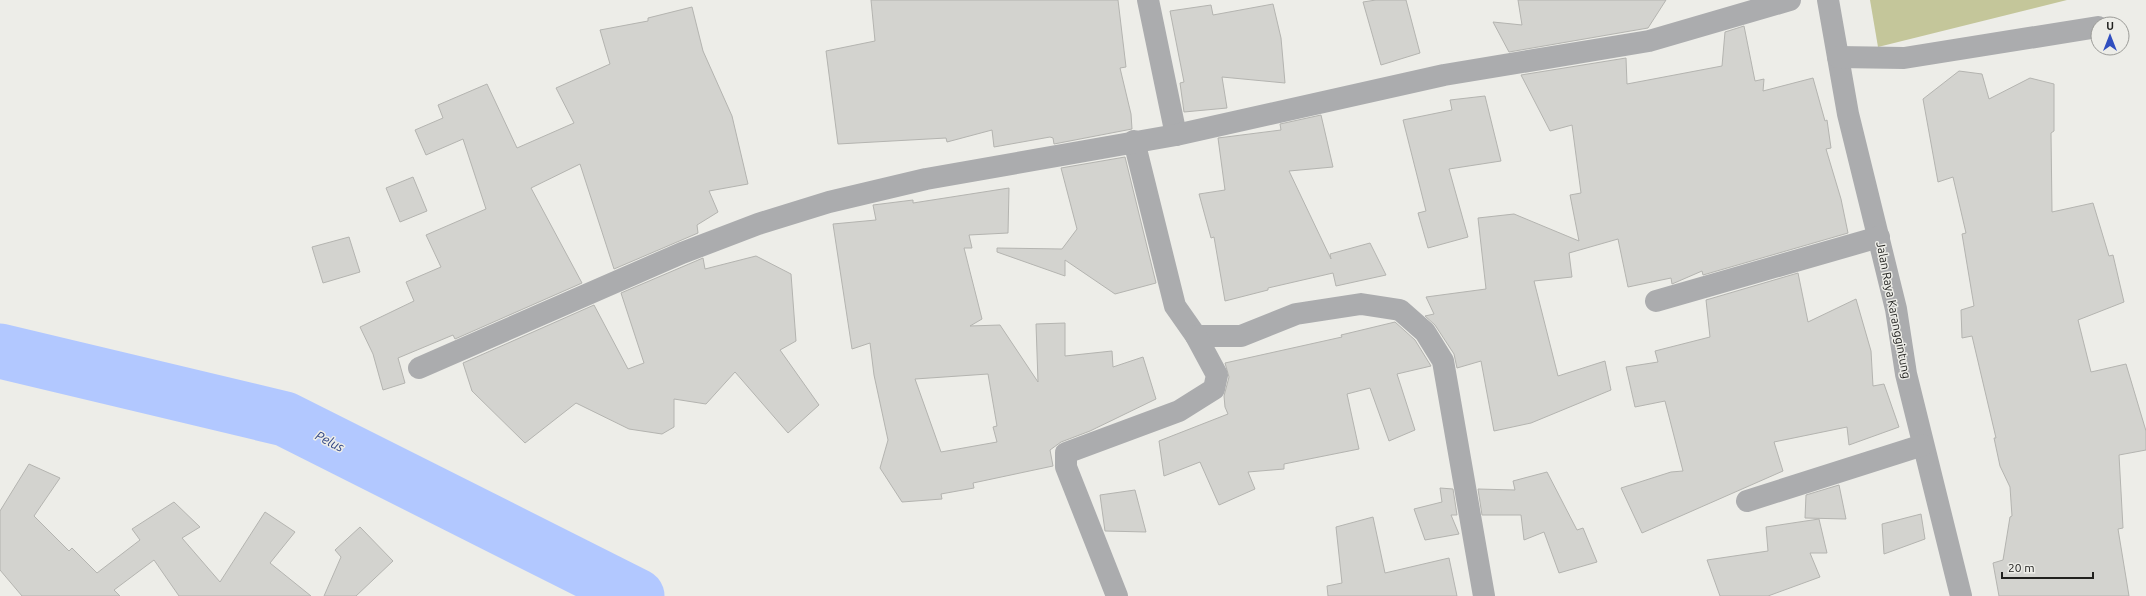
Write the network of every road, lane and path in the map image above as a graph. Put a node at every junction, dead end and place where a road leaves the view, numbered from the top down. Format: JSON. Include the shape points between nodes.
{"nodes":[{"id":1,"x":1148,"y":0,"type":"edge"},
{"id":2,"x":1790,"y":0,"type":"edge"},
{"id":3,"x":1828,"y":0,"type":"edge"},
{"id":4,"x":2090,"y":28,"type":"edge"},
{"id":5,"x":1838,"y":57,"type":"junction"},
{"id":6,"x":1176,"y":134,"type":"junction"},
{"id":7,"x":1134,"y":141,"type":"junction"},
{"id":8,"x":1879,"y":237,"type":"junction"},
{"id":9,"x":1656,"y":301,"type":"dead end"},
{"id":10,"x":1196,"y":336,"type":"junction"},
{"id":11,"x":419,"y":368,"type":"dead end"},
{"id":12,"x":1923,"y":445,"type":"junction"},
{"id":13,"x":1747,"y":502,"type":"dead end"},
{"id":14,"x":1117,"y":596,"type":"edge"},
{"id":15,"x":1484,"y":596,"type":"edge"},
{"id":16,"x":1961,"y":596,"type":"edge"}],
"edges":[{"from":1,"to":6,"type":"street"},
{"from":2,"to":6,"type":"street","via":[[1649,40],[1444,75]]},
{"from":3,"to":5,"type":"street","name":"Jalan Raya Karanggintung"},
{"from":4,"to":5,"type":"street","via":[[1904,58]]},
{"from":5,"to":8,"type":"street","name":"Jalan Raya Karanggintung","via":[[1848,114]]},
{"from":6,"to":7,"type":"street"},
{"from":7,"to":10,"type":"street","via":[[1175,306]]},
{"from":7,"to":11,"type":"street","via":[[926,179],[829,202],[758,224],[682,253]]},
{"from":8,"to":9,"type":"street"},
{"from":8,"to":12,"type":"street","name":"Jalan Raya Karanggintung"},
{"from":10,"to":14,"type":"street","via":[[1217,375],[1214,389],[1179,410],[1066,453],[1066,467]]},
{"from":10,"to":15,"type":"street","via":[[1241,336],[1296,314],[1361,304],[1400,310],[1426,332],[1443,361]]},
{"from":12,"to":13,"type":"street"},
{"from":12,"to":16,"type":"street","name":"Jalan Raya Karanggintung"}]}
